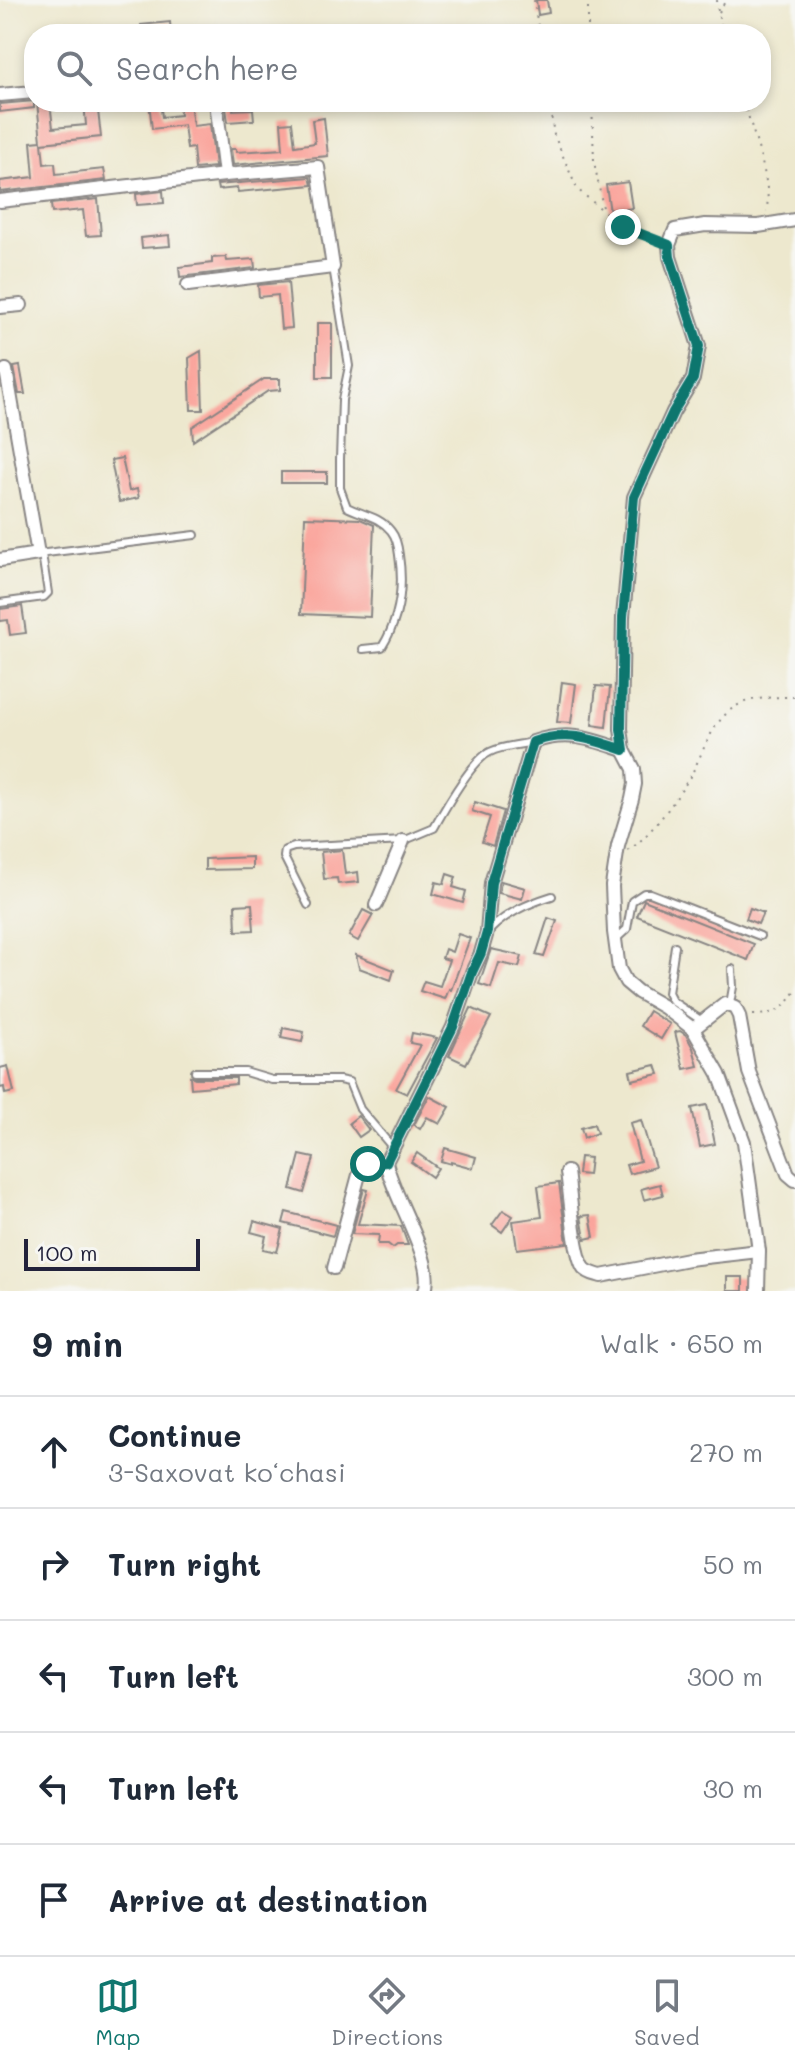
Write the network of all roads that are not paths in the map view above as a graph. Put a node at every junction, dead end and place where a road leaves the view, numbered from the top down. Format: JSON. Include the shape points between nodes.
{"nodes":[{"id":1,"x":24,"y":93,"type":"edge"},
{"id":2,"x":0,"y":95,"type":"edge"},
{"id":3,"x":217,"y":112,"type":"edge"},
{"id":4,"x":225,"y":175,"type":"junction"},
{"id":5,"x":0,"y":201,"type":"edge"},
{"id":6,"x":795,"y":220,"type":"edge"},
{"id":7,"x":333,"y":267,"type":"junction"},
{"id":8,"x":188,"y":285,"type":"dead end"},
{"id":9,"x":21,"y":305,"type":"dead end"},
{"id":10,"x":0,"y":307,"type":"edge"},
{"id":11,"x":6,"y":370,"type":"dead end"},
{"id":12,"x":195,"y":535,"type":"dead end"},
{"id":13,"x":40,"y":554,"type":"junction"},
{"id":14,"x":0,"y":560,"type":"edge"},
{"id":15,"x":0,"y":603,"type":"edge"},
{"id":16,"x":363,"y":649,"type":"dead end"},
{"id":17,"x":533,"y":742,"type":"junction"},
{"id":18,"x":624,"y":750,"type":"junction"},
{"id":19,"x":403,"y":841,"type":"junction"},
{"id":20,"x":552,"y":896,"type":"dead end"},
{"id":21,"x":308,"y":905,"type":"dead end"},
{"id":22,"x":376,"y":905,"type":"dead end"},
{"id":23,"x":487,"y":932,"type":"junction"},
{"id":24,"x":760,"y":936,"type":"dead end"},
{"id":25,"x":615,"y":940,"type":"junction"},
{"id":26,"x":675,"y":946,"type":"dead end"},
{"id":27,"x":732,"y":969,"type":"dead end"},
{"id":28,"x":730,"y":1004,"type":"junction"},
{"id":29,"x":697,"y":1025,"type":"junction"},
{"id":30,"x":195,"y":1072,"type":"dead end"},
{"id":31,"x":392,"y":1147,"type":"junction"},
{"id":32,"x":386,"y":1162,"type":"junction"},
{"id":33,"x":567,"y":1172,"type":"dead end"},
{"id":34,"x":795,"y":1180,"type":"edge"},
{"id":35,"x":759,"y":1251,"type":"junction"},
{"id":36,"x":334,"y":1268,"type":"dead end"},
{"id":37,"x":425,"y":1291,"type":"edge"},
{"id":38,"x":758,"y":1291,"type":"edge"}],
"edges":[{"from":1,"to":2,"type":"street"},
{"from":3,"to":4,"type":"street"},
{"from":4,"to":5,"type":"street"},
{"from":4,"to":7,"type":"street","via":[[318,167]]},
{"from":6,"to":18,"type":"street","via":[[675,230],[669,245],[699,346],[693,379],[634,497],[623,617]]},
{"from":7,"to":8,"type":"street"},
{"from":7,"to":16,"type":"lane","via":[[349,366],[342,400],[340,488],[347,507],[373,516],[392,532],[401,566],[402,588],[392,631],[382,647]]},
{"from":9,"to":10,"type":"street"},
{"from":11,"to":13,"type":"street"},
{"from":12,"to":13,"type":"lane"},
{"from":13,"to":14,"type":"street"},
{"from":13,"to":15,"type":"lane","via":[[48,593]]},
{"from":17,"to":18,"type":"street","via":[[582,736]]},
{"from":17,"to":19,"type":"lane","via":[[488,752],[434,828]]},
{"from":17,"to":23,"type":"street","via":[[491,883]]},
{"from":18,"to":25,"type":"street","via":[[635,784],[612,886]]},
{"from":19,"to":21,"type":"lane","via":[[285,850]]},
{"from":19,"to":22,"type":"street"},
{"from":20,"to":23,"type":"lane","via":[[523,905]]},
{"from":23,"to":31,"type":"street","via":[[453,1027]]},
{"from":24,"to":25,"type":"lane","via":[[644,893],[632,901],[627,929]]},
{"from":25,"to":29,"type":"street","via":[[626,982]]},
{"from":26,"to":29,"type":"lane","via":[[668,993]]},
{"from":27,"to":28,"type":"lane"},
{"from":28,"to":29,"type":"street"},
{"from":28,"to":34,"type":"street","via":[[739,1016],[749,1072],[788,1174]]},
{"from":29,"to":35,"type":"street","via":[[744,1142]]},
{"from":30,"to":31,"type":"lane","via":[[349,1082],[360,1109]]},
{"from":31,"to":32,"type":"street"},
{"from":32,"to":36,"type":"street","via":[[360,1171]]},
{"from":32,"to":37,"type":"street","via":[[426,1269]]},
{"from":33,"to":35,"type":"street","via":[[583,1267],[592,1274]]},
{"from":35,"to":38,"type":"street"}]}
